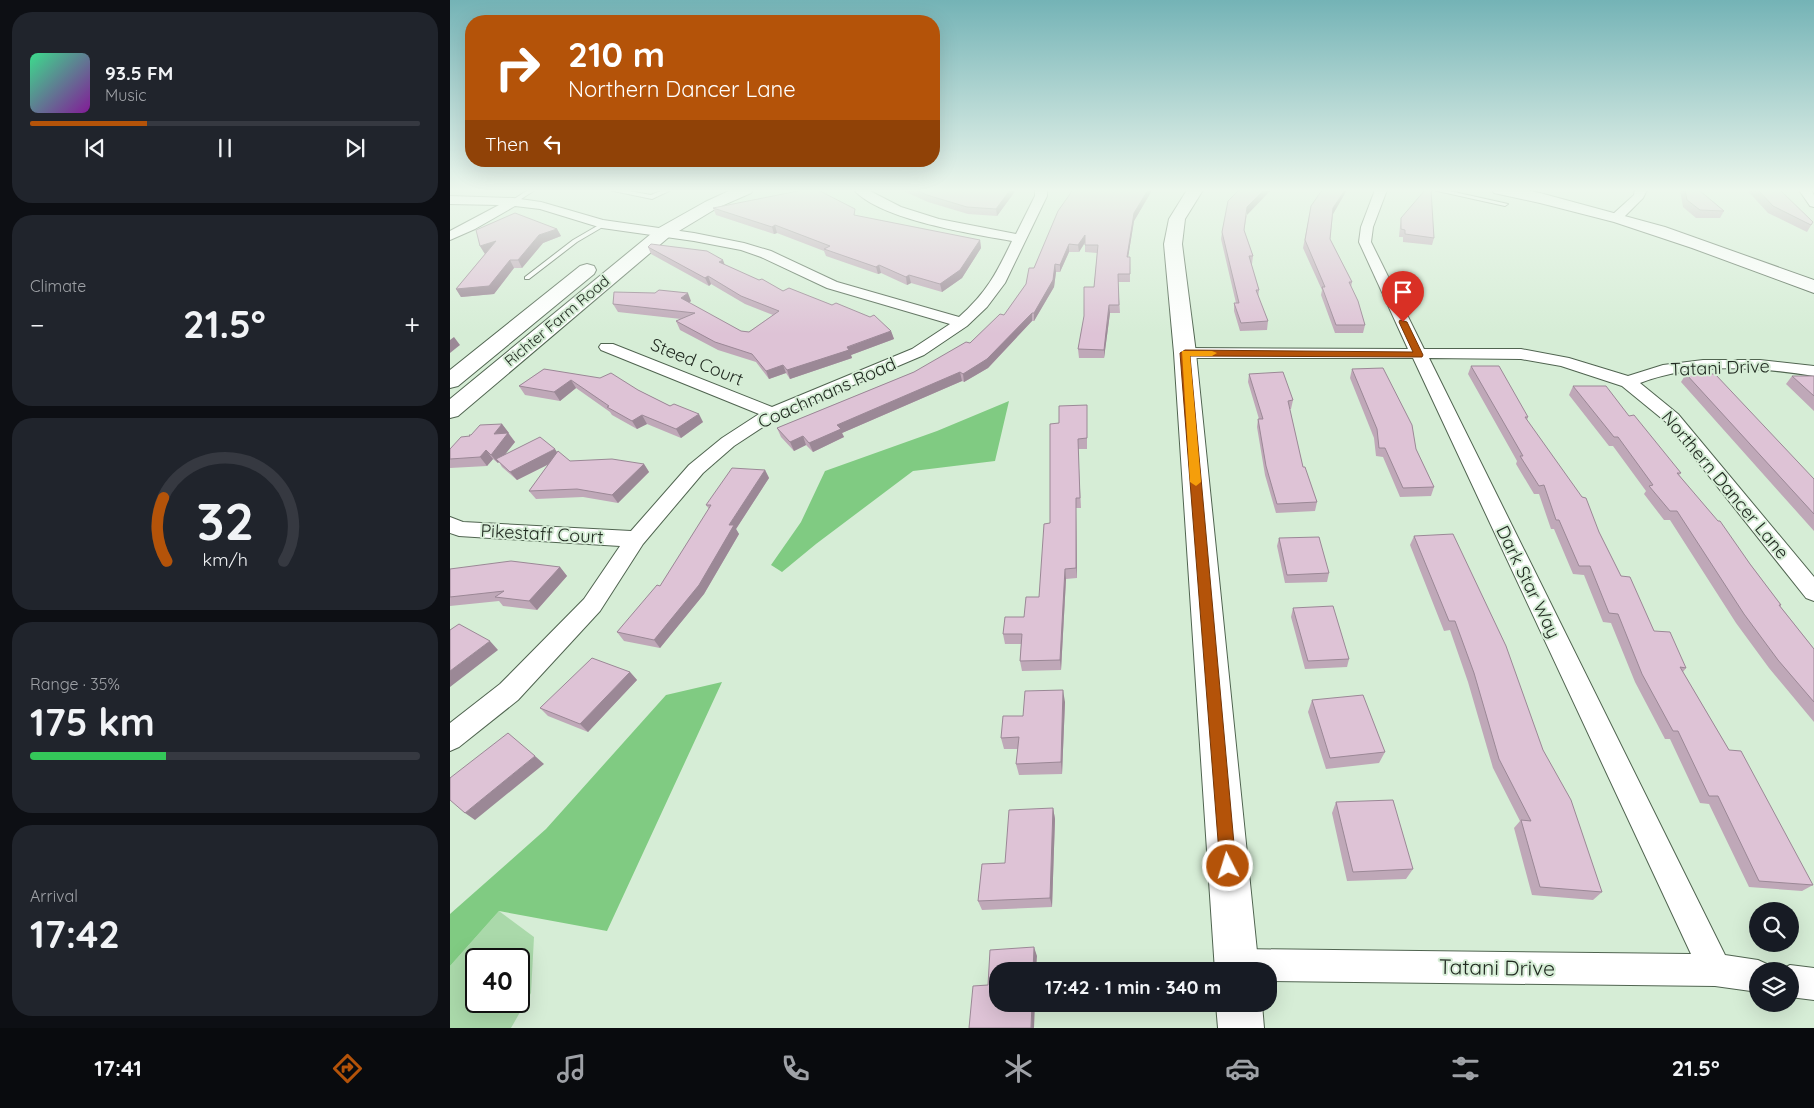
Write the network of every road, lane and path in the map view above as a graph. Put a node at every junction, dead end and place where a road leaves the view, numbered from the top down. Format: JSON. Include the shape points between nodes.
{"nodes":[{"id":1,"x":579,"y":238,"type":"edge"},
{"id":2,"x":630,"y":238,"type":"edge"},
{"id":3,"x":657,"y":238,"type":"edge"},
{"id":4,"x":699,"y":238,"type":"edge"},
{"id":5,"x":1019,"y":238,"type":"edge"},
{"id":6,"x":1174,"y":238,"type":"edge"},
{"id":7,"x":1366,"y":238,"type":"edge"},
{"id":8,"x":1684,"y":238,"type":"edge"},
{"id":9,"x":1699,"y":238,"type":"edge"},
{"id":10,"x":1814,"y":273,"type":"edge"},
{"id":11,"x":527,"y":278,"type":"dead end"},
{"id":12,"x":1814,"y":287,"type":"edge"},
{"id":13,"x":962,"y":323,"type":"junction"},
{"id":14,"x":607,"y":347,"type":"dead end"},
{"id":15,"x":1185,"y":353,"type":"junction"},
{"id":16,"x":1419,"y":355,"type":"junction"},
{"id":17,"x":1814,"y":371,"type":"edge"},
{"id":18,"x":450,"y":381,"type":"edge"},
{"id":19,"x":1628,"y":382,"type":"junction"},
{"id":20,"x":450,"y":411,"type":"edge"},
{"id":21,"x":772,"y":413,"type":"junction"},
{"id":22,"x":450,"y":524,"type":"edge"},
{"id":23,"x":636,"y":539,"type":"junction"},
{"id":24,"x":1814,"y":592,"type":"edge"},
{"id":25,"x":450,"y":739,"type":"edge"},
{"id":26,"x":1236,"y":962,"type":"edge"},
{"id":27,"x":1715,"y":970,"type":"junction"},
{"id":28,"x":1749,"y":975,"type":"edge"},
{"id":29,"x":1277,"y":979,"type":"edge"},
{"id":30,"x":1799,"y":982,"type":"edge"},
{"id":31,"x":1814,"y":984,"type":"edge"},
{"id":32,"x":1240,"y":1012,"type":"edge"},
{"id":33,"x":1241,"y":1028,"type":"edge"}],
"edges":[{"from":1,"to":11,"type":"lane"},
{"from":2,"to":18,"type":"main road","name":"Richter Farm Road"},
{"from":3,"to":20,"type":"main road","name":"Richter Farm Road"},
{"from":4,"to":13,"type":"street","via":[[766,254],[832,285]]},
{"from":5,"to":13,"type":"street","name":"Coachmans Road","via":[[998,283]]},
{"from":6,"to":15,"type":"main road"},
{"from":7,"to":16,"type":"street","name":"Dark Star Way"},
{"from":8,"to":12,"type":"main road"},
{"from":9,"to":10,"type":"main road"},
{"from":13,"to":21,"type":"street","name":"Coachmans Road","via":[[918,352]]},
{"from":14,"to":21,"type":"street","name":"Steed Court"},
{"from":15,"to":16,"type":"street","name":"Northern Dancer Lane"},
{"from":15,"to":26,"type":"main road"},
{"from":16,"to":19,"type":"street","name":"Northern Dancer Lane","via":[[1521,354],[1599,370]]},
{"from":16,"to":27,"type":"street","name":"Dark Star Way"},
{"from":17,"to":19,"type":"street","name":"Tatani Drive","via":[[1785,366],[1700,365],[1666,369]]},
{"from":19,"to":24,"type":"street","name":"Northern Dancer Lane","via":[[1672,418]]},
{"from":21,"to":23,"type":"street","name":"Coachmans Road","via":[[696,468]]},
{"from":22,"to":23,"type":"street","name":"Pikestaff Court","via":[[459,529]]},
{"from":23,"to":25,"type":"street","name":"Coachmans Road","via":[[592,606],[509,692]]},
{"from":27,"to":28,"type":"street","name":"Tatani Drive"},
{"from":27,"to":29,"type":"street","name":"Tatani Drive"},
{"from":30,"to":31,"type":"street"},
{"from":32,"to":33,"type":"main road"}]}
